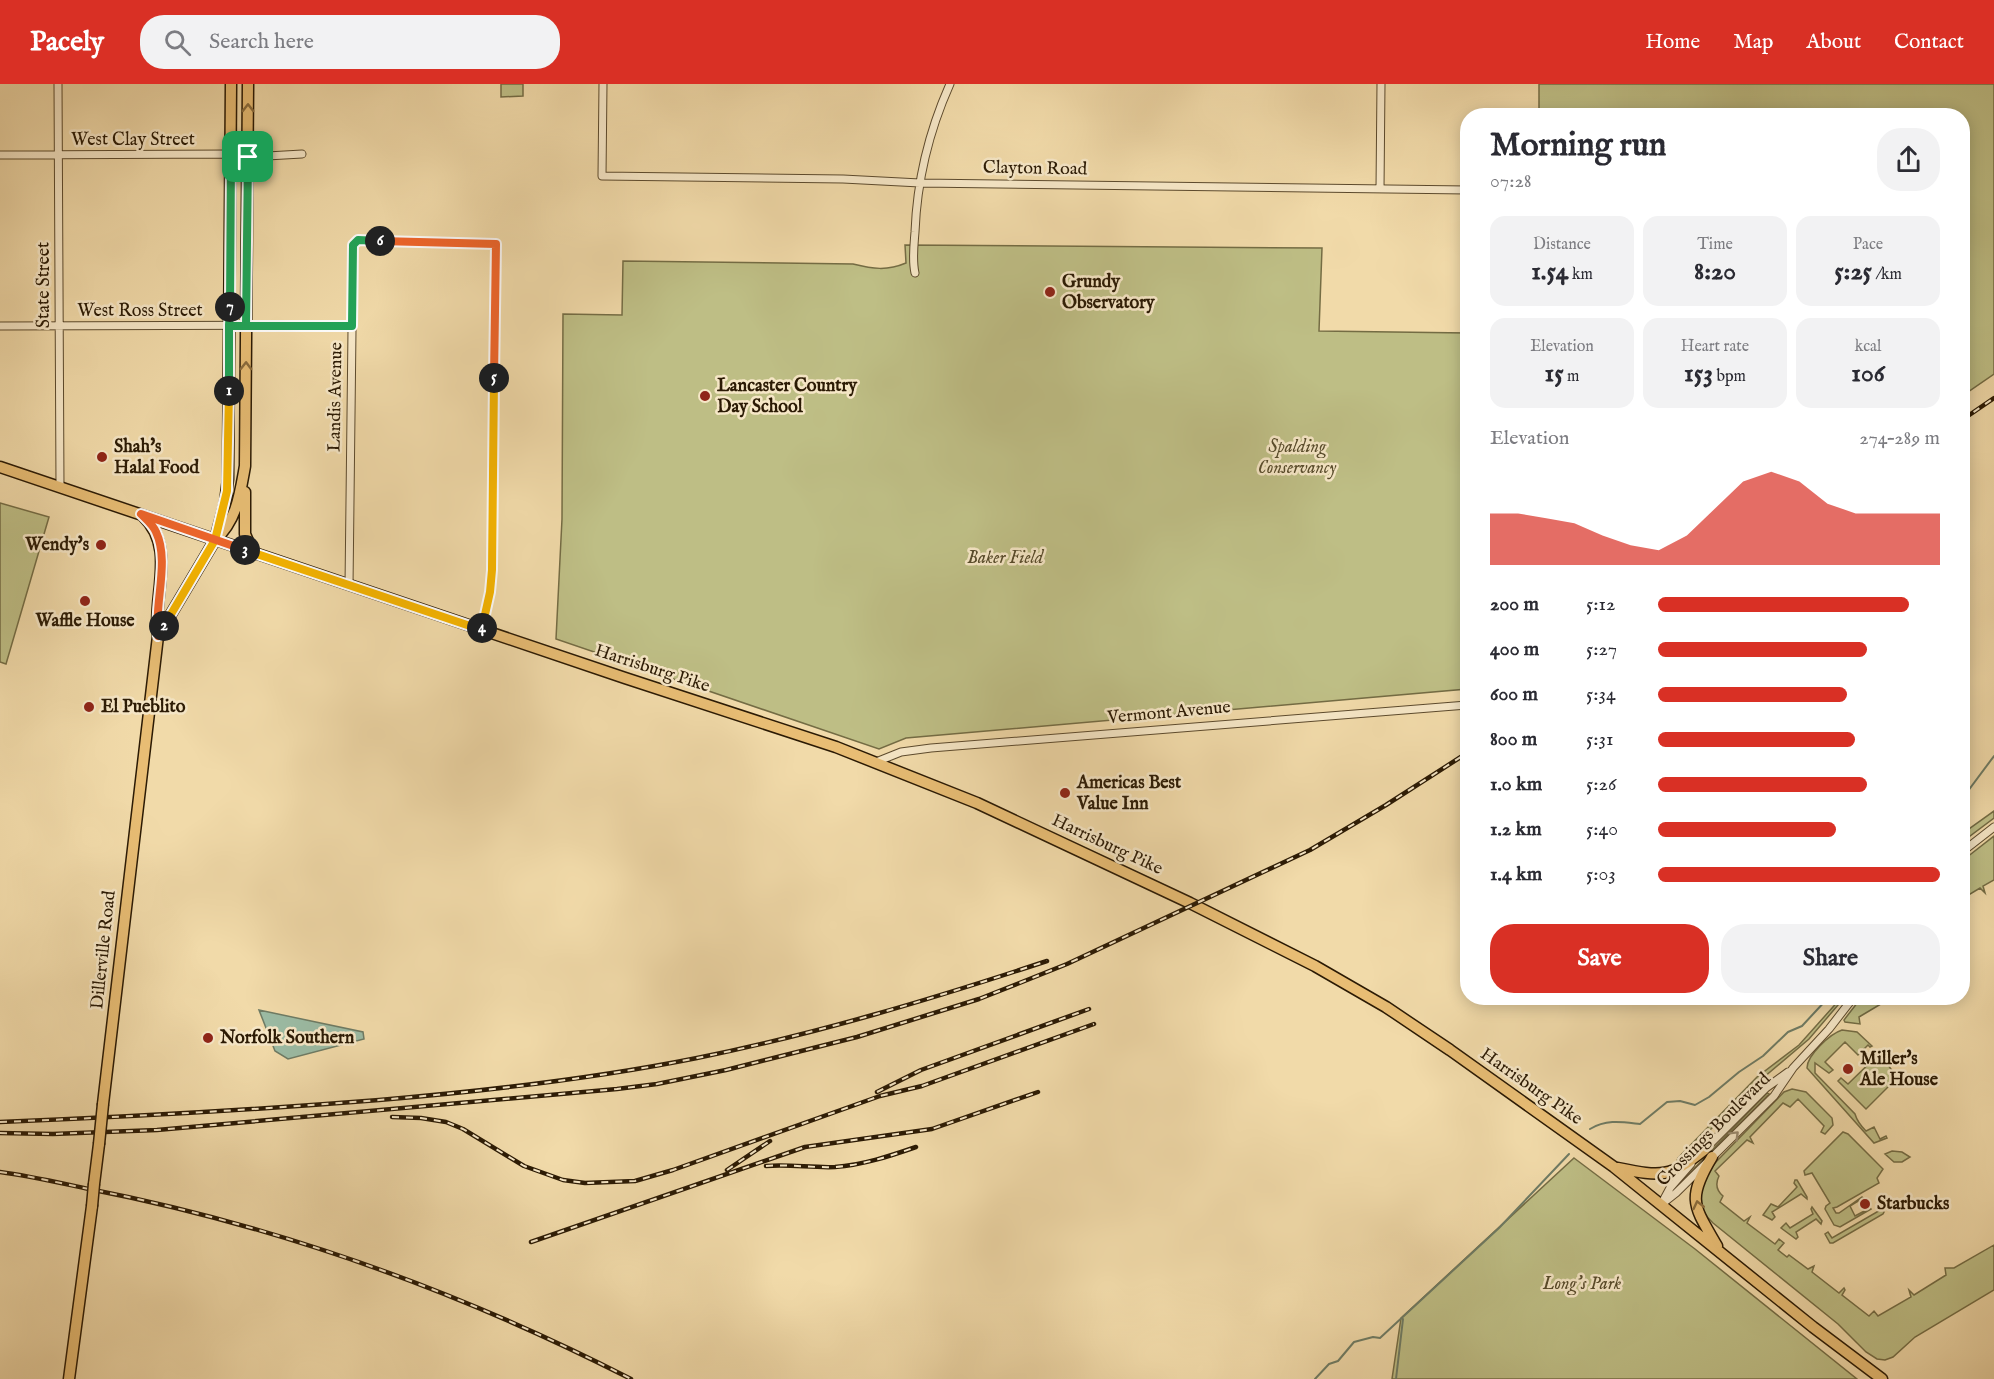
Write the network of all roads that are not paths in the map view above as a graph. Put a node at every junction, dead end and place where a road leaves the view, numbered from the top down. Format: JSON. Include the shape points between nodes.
{"nodes":[{"id":1,"x":58,"y":84,"type":"edge"},
{"id":2,"x":231,"y":84,"type":"edge"},
{"id":3,"x":248,"y":84,"type":"edge"},
{"id":4,"x":603,"y":84,"type":"edge"},
{"id":5,"x":950,"y":84,"type":"edge"},
{"id":6,"x":1381,"y":84,"type":"edge"},
{"id":7,"x":231,"y":154,"type":"junction"},
{"id":8,"x":302,"y":154,"type":"dead end"},
{"id":9,"x":0,"y":155,"type":"edge"},
{"id":10,"x":58,"y":155,"type":"junction"},
{"id":11,"x":248,"y":157,"type":"junction"},
{"id":12,"x":920,"y":183,"type":"junction"},
{"id":13,"x":1380,"y":189,"type":"junction"},
{"id":14,"x":1460,"y":190,"type":"edge"},
{"id":15,"x":915,"y":273,"type":"dead end"},
{"id":16,"x":0,"y":326,"type":"edge"},
{"id":17,"x":59,"y":326,"type":"junction"},
{"id":18,"x":229,"y":326,"type":"junction"},
{"id":19,"x":246,"y":326,"type":"junction"},
{"id":20,"x":352,"y":326,"type":"junction"},
{"id":21,"x":0,"y":466,"type":"edge"},
{"id":22,"x":245,"y":466,"type":"junction"},
{"id":23,"x":60,"y":486,"type":"junction"},
{"id":24,"x":141,"y":514,"type":"junction"},
{"id":25,"x":215,"y":540,"type":"junction"},
{"id":26,"x":253,"y":553,"type":"junction"},
{"id":27,"x":349,"y":586,"type":"junction"},
{"id":28,"x":482,"y":630,"type":"junction"},
{"id":29,"x":158,"y":636,"type":"junction"},
{"id":30,"x":1460,"y":706,"type":"edge"},
{"id":31,"x":876,"y":762,"type":"junction"},
{"id":32,"x":1994,"y":827,"type":"edge"},
{"id":33,"x":1970,"y":846,"type":"edge"},
{"id":34,"x":1848,"y":1005,"type":"edge"},
{"id":35,"x":1793,"y":1068,"type":"junction"},
{"id":36,"x":1709,"y":1153,"type":"junction"},
{"id":37,"x":1614,"y":1167,"type":"junction"},
{"id":38,"x":1662,"y":1204,"type":"junction"},
{"id":39,"x":1720,"y":1252,"type":"junction"},
{"id":40,"x":69,"y":1379,"type":"edge"},
{"id":41,"x":1882,"y":1379,"type":"edge"}],
"edges":[{"from":1,"to":10,"type":"street","name":"State Street"},
{"from":2,"to":7,"type":"main road"},
{"from":11,"to":3,"type":"main road","one_way":true},
{"from":4,"to":12,"type":"street","name":"Clayton Road","via":[[603,176]]},
{"from":5,"to":12,"type":"street","via":[[932,129]]},
{"from":6,"to":13,"type":"street"},
{"from":7,"to":10,"type":"street","name":"West Clay Street"},
{"from":7,"to":11,"type":"street","name":"West Clay Street"},
{"from":7,"to":18,"type":"main road"},
{"from":8,"to":11,"type":"street","name":"West Clay Street"},
{"from":9,"to":10,"type":"street","name":"West Clay Street"},
{"from":10,"to":17,"type":"street","name":"State Street"},
{"from":11,"to":19,"type":"main road"},
{"from":12,"to":13,"type":"street","name":"Clayton Road"},
{"from":12,"to":15,"type":"street"},
{"from":13,"to":14,"type":"street","name":"Clayton Road"},
{"from":16,"to":17,"type":"street","name":"West Ross Street"},
{"from":17,"to":18,"type":"street","name":"West Ross Street"},
{"from":17,"to":23,"type":"street","name":"State Street"},
{"from":18,"to":19,"type":"street","name":"West Ross Street"},
{"from":18,"to":25,"type":"main road","via":[[228,485]]},
{"from":19,"to":20,"type":"street","name":"West Ross Street"},
{"from":22,"to":19,"type":"main road","one_way":true},
{"from":20,"to":27,"type":"street","name":"Landis Avenue"},
{"from":20,"to":28,"type":"street","name":"Landis Avenue","via":[[353,245],[358,240],[496,244],[492,570]]},
{"from":21,"to":23,"type":"main road","name":"Harrisburg Pike"},
{"from":22,"to":25,"type":"main road","via":[[234,514],[227,529]]},
{"from":22,"to":26,"type":"main road","via":[[245,534]]},
{"from":23,"to":24,"type":"main road","name":"Harrisburg Pike"},
{"from":24,"to":25,"type":"main road","name":"Harrisburg Pike"},
{"from":24,"to":29,"type":"main road","via":[[154,527],[161,545]]},
{"from":25,"to":26,"type":"main road","name":"Harrisburg Pike"},
{"from":25,"to":29,"type":"main road","name":"Dillerville Road"},
{"from":26,"to":27,"type":"main road","name":"Harrisburg Pike"},
{"from":27,"to":28,"type":"main road","name":"Harrisburg Pike"},
{"from":28,"to":31,"type":"main road","name":"Harrisburg Pike"},
{"from":29,"to":40,"type":"main road","name":"Dillerville Road","bridge":true},
{"from":30,"to":31,"type":"street","name":"Vermont Avenue","via":[[940,747],[901,752]]},
{"from":31,"to":37,"type":"main road","name":"Harrisburg Pike","via":[[1043,833],[1315,966],[1450,1050]]},
{"from":32,"to":33,"type":"street"},
{"from":34,"to":35,"type":"street","name":"Crossings Boulevard"},
{"from":35,"to":36,"type":"street","name":"Crossings Boulevard","via":[[1766,1088]]},
{"from":36,"to":35,"type":"street","name":"Crossings Boulevard","one_way":true,"via":[[1774,1096]]},
{"from":36,"to":37,"type":"main road","via":[[1660,1174]]},
{"from":36,"to":38,"type":"street","name":"Crossings Boulevard"},
{"from":36,"to":38,"type":"street","name":"Crossings Boulevard","via":[[1670,1188]]},
{"from":39,"to":36,"type":"main road","one_way":true,"via":[[1695,1202]]},
{"from":37,"to":38,"type":"main road","name":"Harrisburg Pike"},
{"from":38,"to":39,"type":"main road","name":"Harrisburg Pike"},
{"from":39,"to":41,"type":"main road","name":"Harrisburg Pike"}]}
